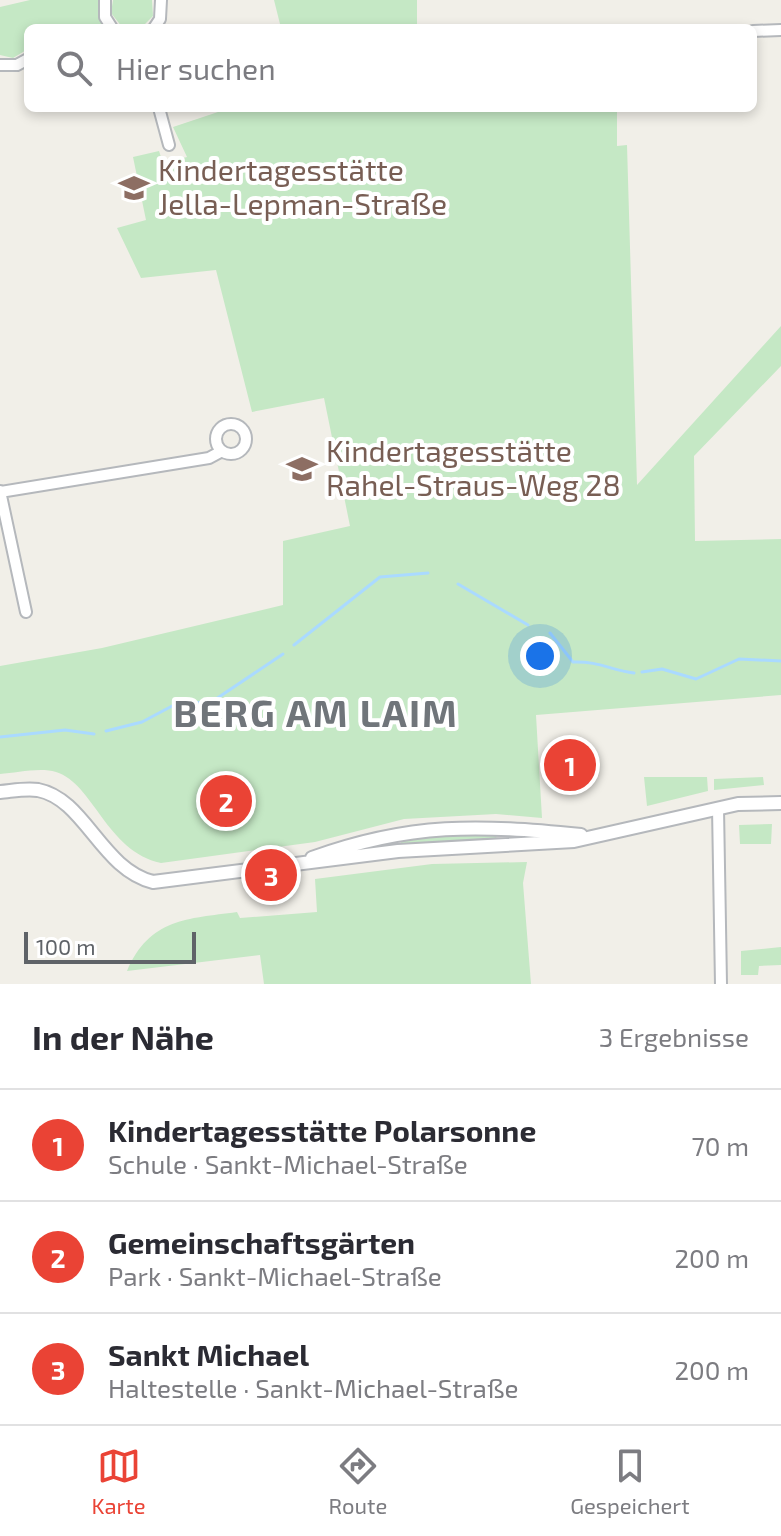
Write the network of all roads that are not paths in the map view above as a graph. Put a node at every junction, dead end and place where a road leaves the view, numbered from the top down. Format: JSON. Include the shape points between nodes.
{"nodes":[{"id":1,"x":105,"y":0,"type":"edge"},
{"id":2,"x":161,"y":0,"type":"edge"},
{"id":3,"x":109,"y":24,"type":"edge"},
{"id":4,"x":157,"y":24,"type":"edge"},
{"id":5,"x":781,"y":30,"type":"edge"},
{"id":6,"x":757,"y":31,"type":"edge"},
{"id":7,"x":24,"y":61,"type":"edge"},
{"id":8,"x":0,"y":65,"type":"edge"},
{"id":9,"x":160,"y":112,"type":"edge"},
{"id":10,"x":169,"y":145,"type":"dead end"},
{"id":11,"x":222,"y":451,"type":"dead end"},
{"id":12,"x":0,"y":491,"type":"edge"},
{"id":13,"x":26,"y":612,"type":"dead end"},
{"id":14,"x":0,"y":792,"type":"edge"},
{"id":15,"x":781,"y":803,"type":"edge"},
{"id":16,"x":718,"y":808,"type":"junction"},
{"id":17,"x":591,"y":836,"type":"junction"},
{"id":18,"x":294,"y":865,"type":"junction"},
{"id":19,"x":721,"y":984,"type":"edge"}],
"edges":[{"from":1,"to":3,"type":"street"},
{"from":2,"to":4,"type":"street"},
{"from":5,"to":6,"type":"street"},
{"from":7,"to":8,"type":"street"},
{"from":9,"to":10,"type":"street"},
{"from":11,"to":12,"type":"street","via":[[212,457]]},
{"from":12,"to":13,"type":"street"},
{"from":14,"to":18,"type":"street","via":[[36,790],[58,799],[125,871],[153,882]]},
{"from":15,"to":16,"type":"street"},
{"from":16,"to":17,"type":"street"},
{"from":16,"to":19,"type":"street"},
{"from":17,"to":18,"type":"street","via":[[544,845],[398,851]]},
{"from":17,"to":18,"type":"street","via":[[499,826],[396,833]]}]}
